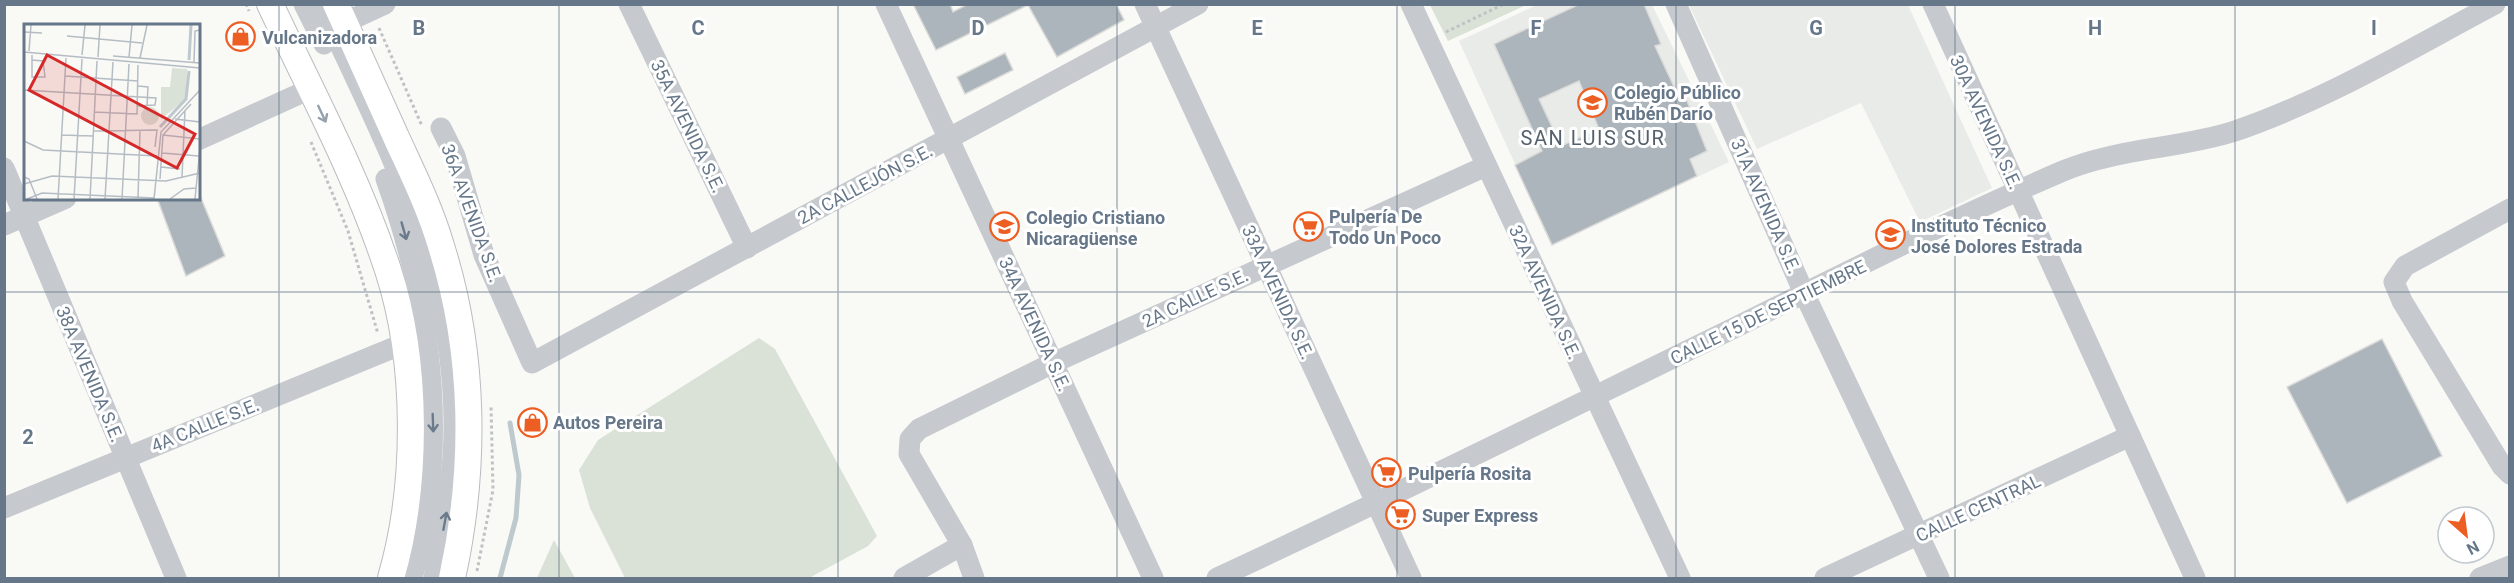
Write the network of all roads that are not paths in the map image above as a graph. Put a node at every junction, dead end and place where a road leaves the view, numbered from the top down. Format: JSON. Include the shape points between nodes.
{"nodes":[{"id":1,"x":304,"y":4,"type":"edge"},
{"id":2,"x":321,"y":4,"type":"edge"},
{"id":3,"x":385,"y":4,"type":"edge"},
{"id":4,"x":629,"y":4,"type":"edge"},
{"id":5,"x":886,"y":4,"type":"edge"},
{"id":6,"x":1145,"y":4,"type":"edge"},
{"id":7,"x":1198,"y":4,"type":"edge"},
{"id":8,"x":1411,"y":4,"type":"edge"},
{"id":9,"x":1676,"y":4,"type":"edge"},
{"id":10,"x":1933,"y":4,"type":"edge"},
{"id":11,"x":2495,"y":4,"type":"edge"},
{"id":12,"x":260,"y":10,"type":"edge"},
{"id":13,"x":340,"y":14,"type":"edge"},
{"id":14,"x":1156,"y":27,"type":"junction"},
{"id":15,"x":310,"y":89,"type":"junction"},
{"id":16,"x":441,"y":128,"type":"dead end"},
{"id":17,"x":200,"y":139,"type":"edge"},
{"id":18,"x":949,"y":139,"type":"junction"},
{"id":19,"x":1486,"y":166,"type":"junction"},
{"id":20,"x":4,"y":168,"type":"edge"},
{"id":21,"x":2018,"y":192,"type":"junction"},
{"id":22,"x":61,"y":200,"type":"edge"},
{"id":23,"x":2510,"y":209,"type":"edge"},
{"id":24,"x":24,"y":216,"type":"junction"},
{"id":25,"x":4,"y":225,"type":"edge"},
{"id":26,"x":747,"y":248,"type":"junction"},
{"id":27,"x":1266,"y":265,"type":"junction"},
{"id":28,"x":1804,"y":293,"type":"junction"},
{"id":29,"x":405,"y":343,"type":"junction"},
{"id":30,"x":532,"y":363,"type":"joint"},
{"id":31,"x":1053,"y":363,"type":"junction"},
{"id":32,"x":1594,"y":397,"type":"junction"},
{"id":33,"x":2130,"y":436,"type":"junction"},
{"id":34,"x":125,"y":458,"type":"junction"},
{"id":35,"x":2510,"y":474,"type":"edge"},
{"id":36,"x":1376,"y":504,"type":"junction"},
{"id":37,"x":4,"y":507,"type":"edge"},
{"id":38,"x":1920,"y":536,"type":"junction"},
{"id":39,"x":962,"y":545,"type":"junction"},
{"id":40,"x":2510,"y":566,"type":"edge"},
{"id":41,"x":176,"y":579,"type":"edge"},
{"id":42,"x":391,"y":579,"type":"edge"},
{"id":43,"x":412,"y":579,"type":"edge"},
{"id":44,"x":434,"y":579,"type":"edge"},
{"id":45,"x":452,"y":579,"type":"edge"},
{"id":46,"x":904,"y":579,"type":"edge"},
{"id":47,"x":974,"y":579,"type":"edge"},
{"id":48,"x":1153,"y":579,"type":"edge"},
{"id":49,"x":1217,"y":579,"type":"edge"},
{"id":50,"x":1411,"y":579,"type":"edge"},
{"id":51,"x":1680,"y":579,"type":"edge"},
{"id":52,"x":1824,"y":579,"type":"edge"},
{"id":53,"x":1939,"y":579,"type":"edge"},
{"id":54,"x":2195,"y":579,"type":"edge"},
{"id":55,"x":2480,"y":579,"type":"edge"}],
"edges":[{"from":1,"to":43,"type":"street","one_way":true,"via":[[383,169],[402,224],[426,322],[434,428],[426,516]]},
{"from":44,"to":2,"type":"street","one_way":true,"via":[[453,456],[450,355],[440,294],[416,214]]},
{"from":3,"to":13,"type":"street"},
{"from":4,"to":26,"type":"street","name":"35A AVENIDA S.E."},
{"from":5,"to":18,"type":"street","name":"34A AVENIDA S.E."},
{"from":6,"to":14,"type":"street","name":"33A AVENIDA S.E."},
{"from":7,"to":14,"type":"street","name":"2A CALLEJÓN S.E."},
{"from":8,"to":19,"type":"street","name":"32A AVENIDA S.E."},
{"from":9,"to":28,"type":"street","name":"31A AVENIDA S.E."},
{"from":10,"to":21,"type":"street","name":"30A AVENIDA S.E."},
{"from":11,"to":21,"type":"street","name":"CALLE 15 DE SEPTIEMBRE","via":[[2294,109],[2232,132],[2118,154],[2067,169]]},
{"from":12,"to":15,"type":"main road"},
{"from":13,"to":45,"type":"main road","via":[[418,185],[441,245],[453,293],[466,363],[470,427],[465,496]]},
{"from":14,"to":18,"type":"street","name":"2A CALLEJÓN S.E."},
{"from":14,"to":27,"type":"street","name":"33A AVENIDA S.E."},
{"from":15,"to":17,"type":"street"},
{"from":15,"to":29,"type":"main road","one_way":true,"via":[[388,270]]},
{"from":16,"to":30,"type":"street","name":"36A AVENIDA S.E.","via":[[455,156],[484,255]]},
{"from":18,"to":26,"type":"street","name":"2A CALLEJÓN S.E."},
{"from":18,"to":31,"type":"street","name":"34A AVENIDA S.E."},
{"from":19,"to":27,"type":"street","name":"2A CALLE S.E."},
{"from":19,"to":32,"type":"street","name":"32A AVENIDA S.E."},
{"from":20,"to":24,"type":"street","name":"38A AVENIDA S.E."},
{"from":21,"to":28,"type":"street","name":"CALLE 15 DE SEPTIEMBRE"},
{"from":21,"to":33,"type":"street","name":"30A AVENIDA S.E."},
{"from":22,"to":24,"type":"street"},
{"from":23,"to":35,"type":"street","via":[[2405,266],[2394,282]]},
{"from":24,"to":25,"type":"street"},
{"from":24,"to":34,"type":"street","name":"38A AVENIDA S.E."},
{"from":26,"to":30,"type":"street","name":"2A CALLEJÓN S.E."},
{"from":27,"to":31,"type":"street","name":"2A CALLE S.E."},
{"from":27,"to":36,"type":"street","name":"33A AVENIDA S.E."},
{"from":28,"to":32,"type":"street","name":"CALLE 15 DE SEPTIEMBRE"},
{"from":28,"to":38,"type":"street","name":"31A AVENIDA S.E."},
{"from":29,"to":34,"type":"street","name":"4A CALLE S.E."},
{"from":29,"to":42,"type":"main road","via":[[410,388],[408,472]]},
{"from":31,"to":39,"type":"street","name":"2A CALLE S.E.","via":[[919,429],[910,439],[909,454]]},
{"from":31,"to":48,"type":"street","name":"34A AVENIDA S.E."},
{"from":32,"to":36,"type":"street","name":"CALLE 15 DE SEPTIEMBRE"},
{"from":32,"to":51,"type":"street","name":"32A AVENIDA S.E."},
{"from":33,"to":38,"type":"street","name":"CALLE CENTRAL"},
{"from":33,"to":54,"type":"street","name":"30A AVENIDA S.E."},
{"from":34,"to":37,"type":"street","name":"4A CALLE S.E."},
{"from":34,"to":41,"type":"street","name":"38A AVENIDA S.E."},
{"from":36,"to":49,"type":"street","name":"CALLE 15 DE SEPTIEMBRE"},
{"from":36,"to":50,"type":"street","name":"33A AVENIDA S.E."},
{"from":38,"to":52,"type":"street","name":"CALLE CENTRAL"},
{"from":38,"to":53,"type":"street","name":"31A AVENIDA S.E."},
{"from":39,"to":46,"type":"street"},
{"from":39,"to":47,"type":"street"},
{"from":40,"to":55,"type":"street"}]}
